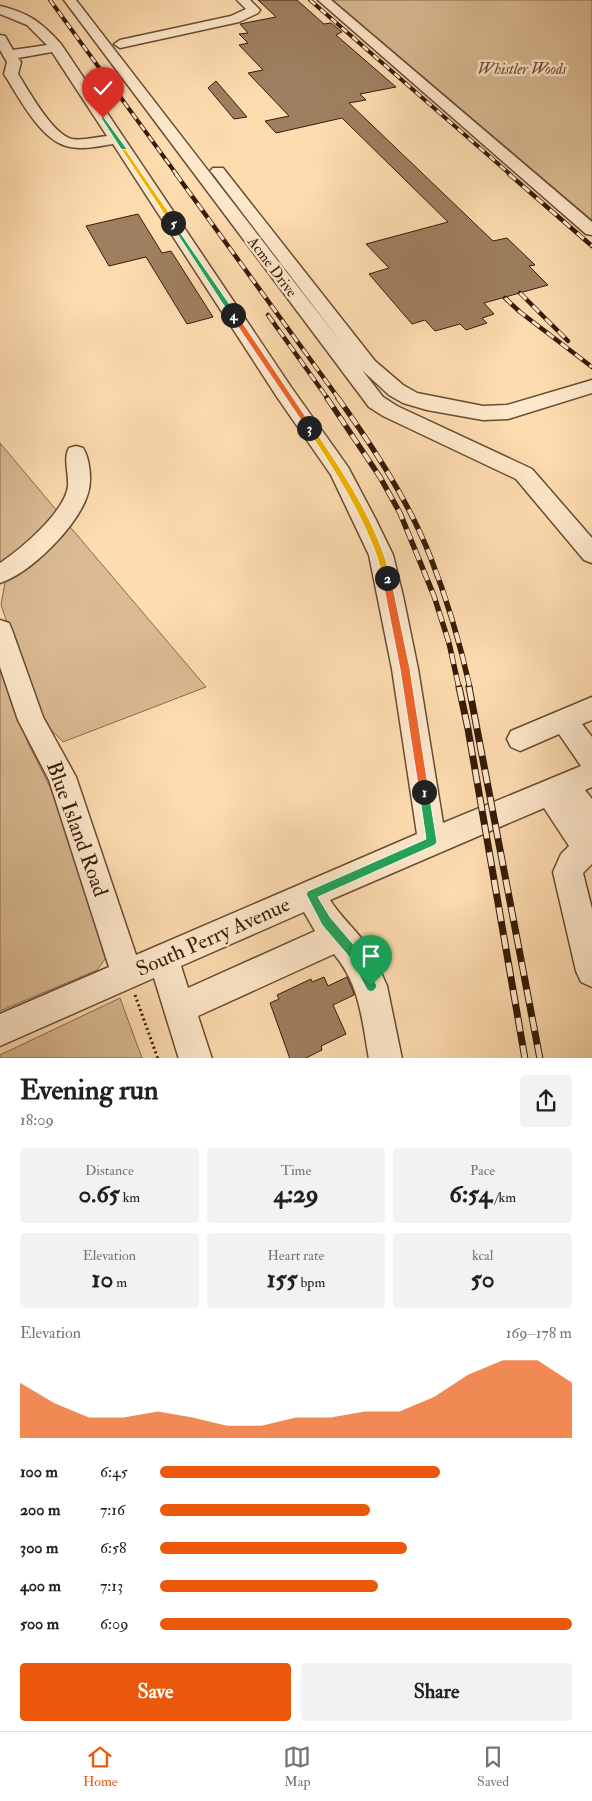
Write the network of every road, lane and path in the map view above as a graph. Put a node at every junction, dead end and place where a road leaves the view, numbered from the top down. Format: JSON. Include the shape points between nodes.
{"nodes":[{"id":1,"x":70,"y":0,"type":"edge"},
{"id":2,"x":86,"y":0,"type":"edge"},
{"id":3,"x":243,"y":0,"type":"edge"},
{"id":4,"x":324,"y":0,"type":"edge"},
{"id":5,"x":0,"y":10,"type":"edge"},
{"id":6,"x":0,"y":39,"type":"edge"},
{"id":7,"x":120,"y":44,"type":"junction"},
{"id":8,"x":56,"y":47,"type":"junction"},
{"id":9,"x":10,"y":55,"type":"junction"},
{"id":10,"x":118,"y":139,"type":"junction"},
{"id":11,"x":592,"y":230,"type":"edge"},
{"id":12,"x":592,"y":386,"type":"edge"},
{"id":13,"x":76,"y":453,"type":"dead end"},
{"id":14,"x":592,"y":554,"type":"edge"},
{"id":15,"x":0,"y":574,"type":"edge"},
{"id":16,"x":0,"y":630,"type":"edge"},
{"id":17,"x":592,"y":708,"type":"edge"},
{"id":18,"x":564,"y":720,"type":"junction"},
{"id":19,"x":520,"y":739,"type":"dead end"},
{"id":20,"x":592,"y":759,"type":"edge"},
{"id":21,"x":569,"y":783,"type":"edge"},
{"id":22,"x":592,"y":823,"type":"edge"},
{"id":23,"x":432,"y":842,"type":"junction"},
{"id":24,"x":592,"y":843,"type":"edge"},
{"id":25,"x":592,"y":849,"type":"edge"},
{"id":26,"x":311,"y":894,"type":"junction"},
{"id":27,"x":332,"y":928,"type":"junction"},
{"id":28,"x":163,"y":959,"type":"junction"},
{"id":29,"x":592,"y":971,"type":"edge"},
{"id":30,"x":127,"y":975,"type":"junction"},
{"id":31,"x":179,"y":1008,"type":"junction"},
{"id":32,"x":0,"y":1030,"type":"edge"},
{"id":33,"x":158,"y":1058,"type":"edge"},
{"id":34,"x":196,"y":1058,"type":"edge"},
{"id":35,"x":386,"y":1058,"type":"edge"}],
"edges":[{"from":1,"to":14,"type":"street","name":"Acme Drive","via":[[376,402],[524,474]]},
{"from":2,"to":7,"type":"street"},
{"from":3,"to":7,"type":"street","via":[[254,10],[235,20]]},
{"from":4,"to":11,"type":"street"},
{"from":5,"to":8,"type":"street","via":[[36,24]]},
{"from":6,"to":9,"type":"street"},
{"from":7,"to":12,"type":"street","via":[[356,349],[396,390],[427,403],[483,413],[508,412]]},
{"from":8,"to":9,"type":"street"},
{"from":8,"to":10,"type":"street"},
{"from":9,"to":10,"type":"street","via":[[14,62],[11,74],[51,131],[61,139],[71,143]]},
{"from":10,"to":23,"type":"street","via":[[340,472],[381,555],[405,669]]},
{"from":13,"to":15,"type":"street","via":[[79,483],[76,497],[35,548]]},
{"from":16,"to":30,"type":"street","name":"Blue Island Road","via":[[31,720],[62,777]]},
{"from":17,"to":18,"type":"street"},
{"from":18,"to":19,"type":"street"},
{"from":18,"to":20,"type":"street"},
{"from":21,"to":22,"type":"street"},
{"from":21,"to":23,"type":"street","name":"South Perry Avenue"},
{"from":21,"to":24,"type":"street","via":[[582,840]]},
{"from":23,"to":26,"type":"street","name":"South Perry Avenue"},
{"from":25,"to":29,"type":"street","via":[[573,861],[568,872]]},
{"from":26,"to":27,"type":"street"},
{"from":26,"to":28,"type":"street","name":"South Perry Avenue"},
{"from":27,"to":31,"type":"street","via":[[328,940],[318,946]]},
{"from":27,"to":35,"type":"street","via":[[355,955],[371,986]]},
{"from":28,"to":30,"type":"street","name":"South Perry Avenue"},
{"from":28,"to":31,"type":"street"},
{"from":30,"to":32,"type":"street","name":"South Perry Avenue"},
{"from":30,"to":33,"type":"path"},
{"from":31,"to":34,"type":"street"}]}
